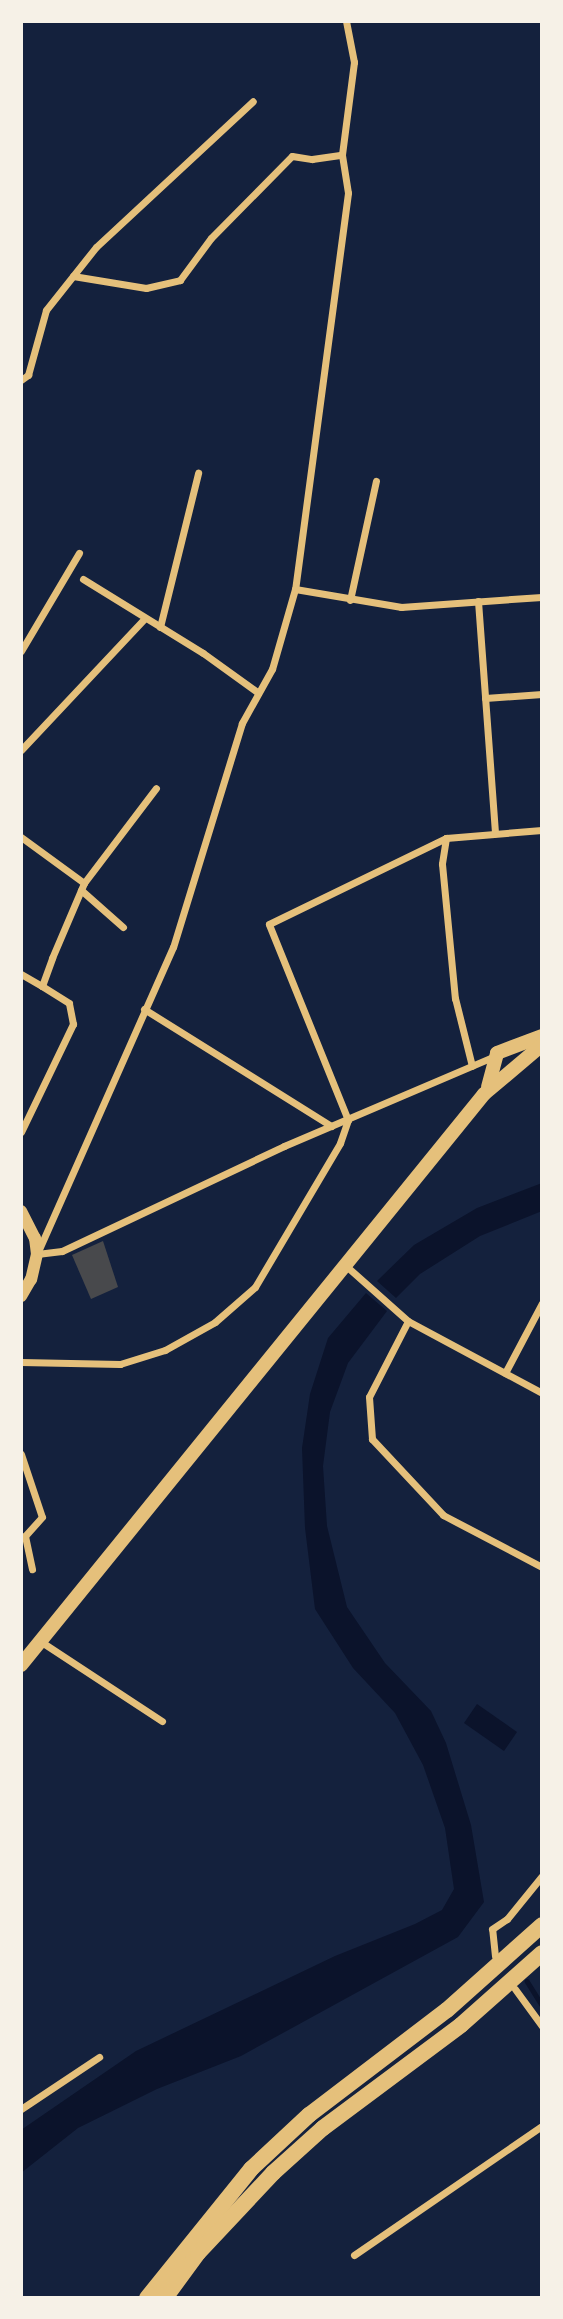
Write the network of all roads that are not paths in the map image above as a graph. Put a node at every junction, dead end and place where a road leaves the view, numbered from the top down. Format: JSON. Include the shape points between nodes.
{"nodes":[{"id":1,"x":346,"y":21,"type":"edge"},
{"id":2,"x":253,"y":101,"type":"dead end"},
{"id":3,"x":342,"y":155,"type":"junction"},
{"id":4,"x":73,"y":276,"type":"junction"},
{"id":5,"x":21,"y":380,"type":"edge"},
{"id":6,"x":198,"y":473,"type":"dead end"},
{"id":7,"x":376,"y":481,"type":"dead end"},
{"id":8,"x":79,"y":553,"type":"dead end"},
{"id":9,"x":83,"y":579,"type":"dead end"},
{"id":10,"x":295,"y":589,"type":"junction"},
{"id":11,"x":542,"y":597,"type":"edge"},
{"id":12,"x":350,"y":600,"type":"junction"},
{"id":13,"x":478,"y":601,"type":"junction"},
{"id":14,"x":145,"y":618,"type":"junction"},
{"id":15,"x":160,"y":627,"type":"junction"},
{"id":16,"x":21,"y":651,"type":"edge"},
{"id":17,"x":257,"y":692,"type":"junction"},
{"id":18,"x":542,"y":694,"type":"edge"},
{"id":19,"x":485,"y":698,"type":"junction"},
{"id":20,"x":21,"y":750,"type":"edge"},
{"id":21,"x":156,"y":788,"type":"dead end"},
{"id":22,"x":542,"y":830,"type":"edge"},
{"id":23,"x":495,"y":834,"type":"junction"},
{"id":24,"x":21,"y":836,"type":"edge"},
{"id":25,"x":446,"y":838,"type":"junction"},
{"id":26,"x":82,"y":887,"type":"junction"},
{"id":27,"x":123,"y":927,"type":"dead end"},
{"id":28,"x":21,"y":974,"type":"edge"},
{"id":29,"x":42,"y":986,"type":"junction"},
{"id":30,"x":144,"y":1009,"type":"junction"},
{"id":31,"x":542,"y":1036,"type":"edge"},
{"id":32,"x":542,"y":1045,"type":"edge"},
{"id":33,"x":503,"y":1063,"type":"junction"},
{"id":34,"x":472,"y":1066,"type":"junction"},
{"id":35,"x":459,"y":1072,"type":"junction"},
{"id":36,"x":348,"y":1120,"type":"junction"},
{"id":37,"x":331,"y":1126,"type":"junction"},
{"id":38,"x":21,"y":1132,"type":"edge"},
{"id":39,"x":21,"y":1211,"type":"edge"},
{"id":40,"x":37,"y":1254,"type":"junction"},
{"id":41,"x":345,"y":1265,"type":"junction"},
{"id":42,"x":21,"y":1296,"type":"edge"},
{"id":43,"x":542,"y":1303,"type":"edge"},
{"id":44,"x":408,"y":1321,"type":"junction"},
{"id":45,"x":21,"y":1362,"type":"edge"},
{"id":46,"x":506,"y":1373,"type":"junction"},
{"id":47,"x":542,"y":1393,"type":"edge"},
{"id":48,"x":21,"y":1454,"type":"edge"},
{"id":49,"x":542,"y":1567,"type":"edge"},
{"id":50,"x":32,"y":1569,"type":"dead end"},
{"id":51,"x":39,"y":1640,"type":"junction"},
{"id":52,"x":23,"y":1659,"type":"edge"},
{"id":53,"x":162,"y":1721,"type":"dead end"},
{"id":54,"x":542,"y":1876,"type":"edge"},
{"id":55,"x":542,"y":1925,"type":"edge"},
{"id":56,"x":542,"y":1953,"type":"edge"},
{"id":57,"x":495,"y":1956,"type":"dead end"},
{"id":58,"x":515,"y":1989,"type":"dead end"},
{"id":59,"x":542,"y":2026,"type":"edge"},
{"id":60,"x":99,"y":2057,"type":"dead end"},
{"id":61,"x":21,"y":2109,"type":"edge"},
{"id":62,"x":542,"y":2126,"type":"edge"},
{"id":63,"x":354,"y":2255,"type":"dead end"},
{"id":64,"x":148,"y":2298,"type":"edge"},
{"id":65,"x":165,"y":2298,"type":"edge"}],
"edges":[{"from":1,"to":3,"type":"street","via":[[354,62]]},
{"from":2,"to":4,"type":"street","via":[[96,247]]},
{"from":3,"to":4,"type":"street","via":[[292,156],[211,238],[180,280],[146,288]]},
{"from":3,"to":10,"type":"street","via":[[348,193]]},
{"from":4,"to":5,"type":"street","via":[[46,310],[28,375]]},
{"from":6,"to":15,"type":"street"},
{"from":7,"to":12,"type":"street"},
{"from":8,"to":16,"type":"street"},
{"from":9,"to":14,"type":"street"},
{"from":10,"to":12,"type":"street"},
{"from":10,"to":17,"type":"street","via":[[272,669]]},
{"from":11,"to":13,"type":"street"},
{"from":12,"to":13,"type":"street","via":[[401,607]]},
{"from":13,"to":19,"type":"street"},
{"from":14,"to":15,"type":"street"},
{"from":14,"to":20,"type":"street"},
{"from":15,"to":17,"type":"street"},
{"from":17,"to":30,"type":"street","via":[[242,723],[190,901]]},
{"from":18,"to":19,"type":"street"},
{"from":19,"to":23,"type":"street"},
{"from":21,"to":26,"type":"street"},
{"from":22,"to":23,"type":"street"},
{"from":23,"to":25,"type":"street"},
{"from":24,"to":26,"type":"street"},
{"from":25,"to":34,"type":"street","via":[[443,864],[455,998]]},
{"from":25,"to":36,"type":"street","via":[[269,924]]},
{"from":26,"to":27,"type":"street"},
{"from":26,"to":29,"type":"street"},
{"from":28,"to":29,"type":"street"},
{"from":29,"to":38,"type":"street","via":[[69,1003],[73,1024]]},
{"from":30,"to":37,"type":"street"},
{"from":30,"to":40,"type":"street"},
{"from":31,"to":33,"type":"main road"},
{"from":32,"to":33,"type":"main road"},
{"from":33,"to":34,"type":"street"},
{"from":33,"to":35,"type":"street"},
{"from":33,"to":41,"type":"main road","via":[[484,1094]]},
{"from":34,"to":35,"type":"street"},
{"from":35,"to":36,"type":"street"},
{"from":36,"to":37,"type":"street"},
{"from":36,"to":45,"type":"street","via":[[340,1143],[255,1287],[215,1322],[164,1350],[120,1364]]},
{"from":37,"to":40,"type":"street","via":[[62,1251]]},
{"from":39,"to":40,"type":"main road","via":[[35,1238]]},
{"from":40,"to":42,"type":"main road"},
{"from":41,"to":44,"type":"street"},
{"from":41,"to":51,"type":"main road"},
{"from":43,"to":46,"type":"street"},
{"from":44,"to":46,"type":"street"},
{"from":44,"to":49,"type":"street","via":[[369,1397],[372,1439],[443,1515]]},
{"from":46,"to":47,"type":"street"},
{"from":48,"to":50,"type":"street","via":[[42,1517],[25,1536]]},
{"from":51,"to":52,"type":"main road"},
{"from":51,"to":53,"type":"street"},
{"from":54,"to":57,"type":"street","via":[[507,1919],[492,1929]]},
{"from":55,"to":64,"type":"highway","via":[[447,2010],[309,2115],[251,2169]]},
{"from":56,"to":65,"type":"highway","via":[[461,2025],[323,2129],[273,2174],[198,2253]]},
{"from":58,"to":59,"type":"street"},
{"from":60,"to":61,"type":"street"},
{"from":62,"to":63,"type":"street"}]}
